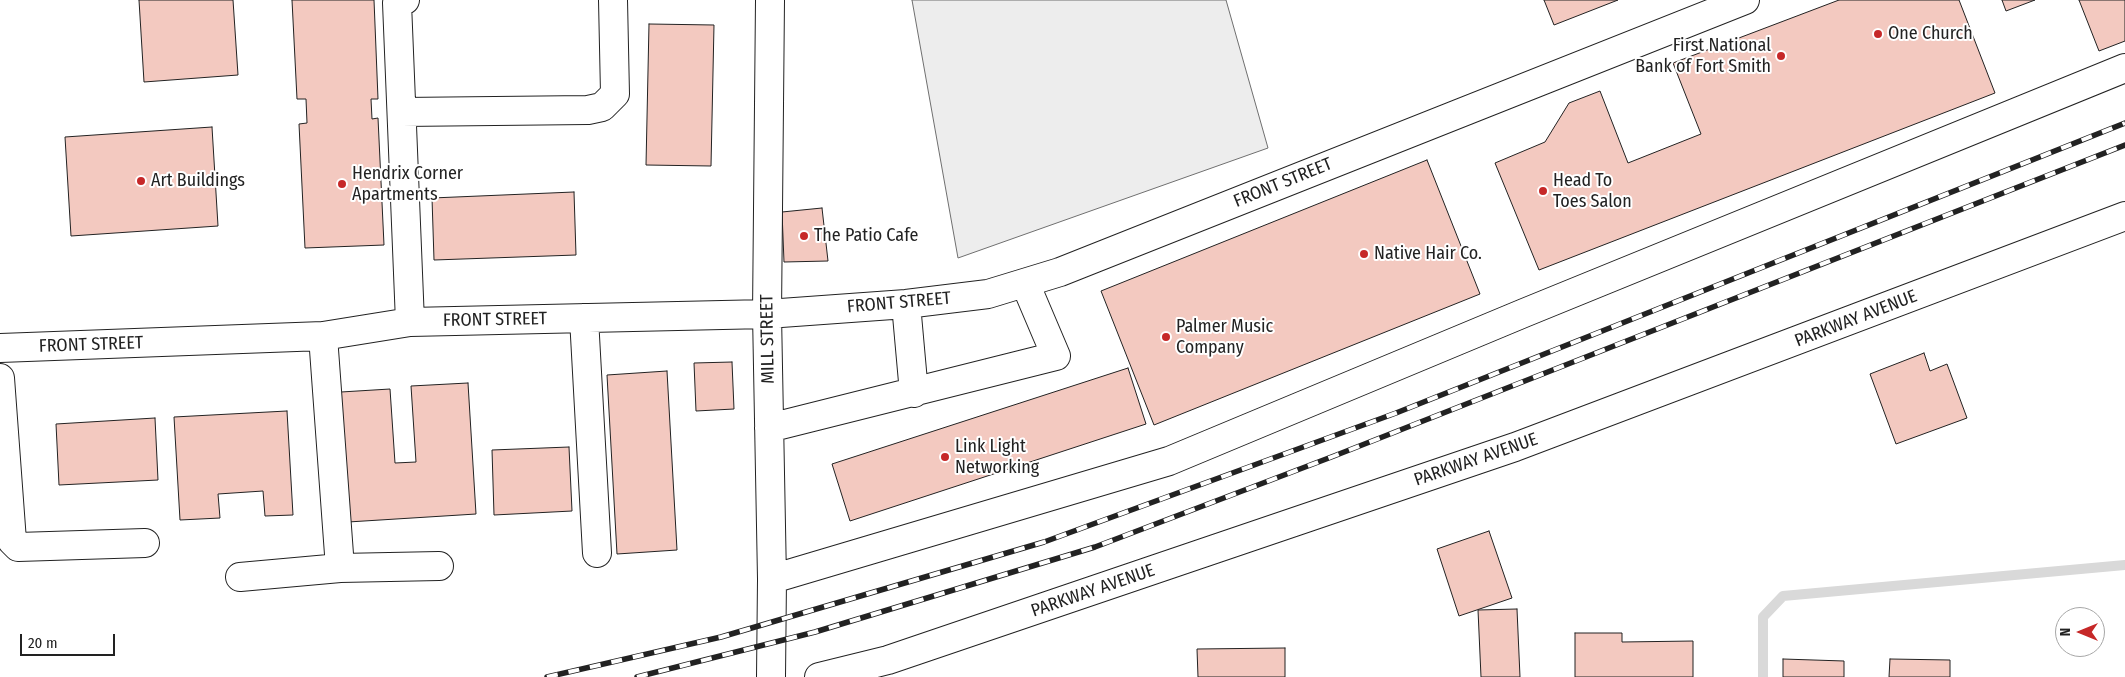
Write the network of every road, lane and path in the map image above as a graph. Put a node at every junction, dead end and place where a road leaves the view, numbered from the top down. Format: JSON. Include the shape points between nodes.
{"nodes":[{"id":1,"x":405,"y":0,"type":"edge"},
{"id":2,"x":613,"y":0,"type":"edge"},
{"id":3,"x":770,"y":0,"type":"edge"},
{"id":4,"x":1745,"y":0,"type":"edge"},
{"id":5,"x":1713,"y":6,"type":"edge"},
{"id":6,"x":2125,"y":68,"type":"edge"},
{"id":7,"x":402,"y":112,"type":"junction"},
{"id":8,"x":2125,"y":216,"type":"edge"},
{"id":9,"x":1025,"y":282,"type":"junction"},
{"id":10,"x":906,"y":304,"type":"junction"},
{"id":11,"x":767,"y":314,"type":"junction"},
{"id":12,"x":584,"y":318,"type":"junction"},
{"id":13,"x":410,"y":322,"type":"junction"},
{"id":14,"x":323,"y":336,"type":"junction"},
{"id":15,"x":0,"y":348,"type":"edge"},
{"id":16,"x":0,"y":378,"type":"edge"},
{"id":17,"x":914,"y":392,"type":"junction"},
{"id":18,"x":769,"y":428,"type":"junction"},
{"id":19,"x":145,"y":543,"type":"dead end"},
{"id":20,"x":597,"y":553,"type":"dead end"},
{"id":21,"x":439,"y":566,"type":"dead end"},
{"id":22,"x":340,"y":568,"type":"junction"},
{"id":23,"x":240,"y":577,"type":"dead end"},
{"id":24,"x":772,"y":579,"type":"junction"},
{"id":25,"x":771,"y":677,"type":"edge"},
{"id":26,"x":819,"y":677,"type":"edge"}],
"edges":[{"from":1,"to":7,"type":"street","via":[[397,3]]},
{"from":2,"to":7,"type":"street","via":[[615,94],[602,106],[588,110]]},
{"from":3,"to":11,"type":"street","name":"MILL STREET"},
{"from":4,"to":5,"type":"street","name":"FRONT STREET"},
{"from":5,"to":9,"type":"street","name":"FRONT STREET","via":[[1069,268]]},
{"from":6,"to":24,"type":"street","via":[[1169,461]]},
{"from":7,"to":13,"type":"street"},
{"from":8,"to":26,"type":"street","name":"PARKWAY AVENUE","via":[[1515,447],[888,660]]},
{"from":9,"to":10,"type":"street","name":"FRONT STREET","via":[[988,294]]},
{"from":9,"to":17,"type":"street","via":[[1056,356]]},
{"from":10,"to":11,"type":"street","name":"FRONT STREET"},
{"from":10,"to":17,"type":"street"},
{"from":11,"to":12,"type":"street","name":"FRONT STREET"},
{"from":11,"to":18,"type":"street","name":"MILL STREET"},
{"from":12,"to":13,"type":"street","name":"FRONT STREET"},
{"from":12,"to":20,"type":"street"},
{"from":13,"to":14,"type":"street","name":"FRONT STREET"},
{"from":14,"to":15,"type":"street","name":"FRONT STREET"},
{"from":14,"to":22,"type":"street"},
{"from":16,"to":19,"type":"street","via":[[12,541],[18,547]]},
{"from":17,"to":18,"type":"street"},
{"from":18,"to":24,"type":"street","name":"MILL STREET"},
{"from":21,"to":22,"type":"street"},
{"from":22,"to":23,"type":"street"},
{"from":24,"to":25,"type":"street","name":"MILL STREET"}]}
